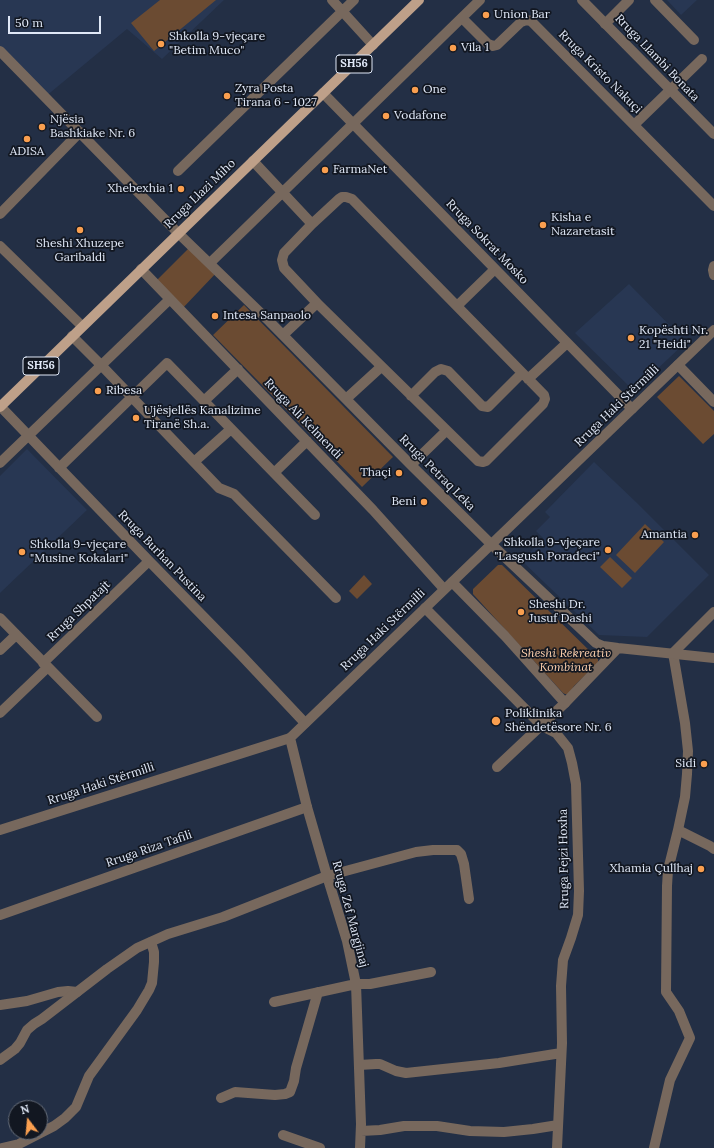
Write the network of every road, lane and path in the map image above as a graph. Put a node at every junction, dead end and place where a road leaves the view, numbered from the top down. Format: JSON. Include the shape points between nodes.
{"nodes":[{"id":1,"x":332,"y":0,"type":"edge"},
{"id":2,"x":354,"y":0,"type":"edge"},
{"id":3,"x":419,"y":0,"type":"edge"},
{"id":4,"x":480,"y":0,"type":"edge"},
{"id":5,"x":582,"y":0,"type":"edge"},
{"id":6,"x":629,"y":0,"type":"edge"},
{"id":7,"x":655,"y":0,"type":"edge"},
{"id":8,"x":342,"y":11,"type":"junction"},
{"id":9,"x":462,"y":18,"type":"junction"},
{"id":10,"x":606,"y":24,"type":"junction"},
{"id":11,"x":694,"y":40,"type":"dead end"},
{"id":12,"x":373,"y":45,"type":"junction"},
{"id":13,"x":0,"y":51,"type":"edge"},
{"id":14,"x":702,"y":59,"type":"dead end"},
{"id":15,"x":670,"y":89,"type":"junction"},
{"id":16,"x":323,"y":93,"type":"junction"},
{"id":17,"x":353,"y":124,"type":"junction"},
{"id":18,"x":634,"y":125,"type":"junction"},
{"id":19,"x":80,"y":132,"type":"junction"},
{"id":20,"x":714,"y":134,"type":"edge"},
{"id":21,"x":253,"y":161,"type":"junction"},
{"id":22,"x":178,"y":171,"type":"dead end"},
{"id":23,"x":282,"y":193,"type":"junction"},
{"id":24,"x":714,"y":206,"type":"edge"},
{"id":25,"x":0,"y":214,"type":"edge"},
{"id":26,"x":312,"y":224,"type":"junction"},
{"id":27,"x":178,"y":233,"type":"junction"},
{"id":28,"x":2,"y":252,"type":"edge"},
{"id":29,"x":210,"y":263,"type":"junction"},
{"id":30,"x":714,"y":266,"type":"edge"},
{"id":31,"x":141,"y":269,"type":"junction"},
{"id":32,"x":495,"y":270,"type":"junction"},
{"id":33,"x":714,"y":275,"type":"edge"},
{"id":34,"x":170,"y":299,"type":"junction"},
{"id":35,"x":317,"y":303,"type":"junction"},
{"id":36,"x":457,"y":306,"type":"junction"},
{"id":37,"x":82,"y":326,"type":"junction"},
{"id":38,"x":714,"y":330,"type":"edge"},
{"id":39,"x":283,"y":335,"type":"junction"},
{"id":40,"x":72,"y":336,"type":"junction"},
{"id":41,"x":567,"y":343,"type":"junction"},
{"id":42,"x":101,"y":365,"type":"junction"},
{"id":43,"x":678,"y":365,"type":"junction"},
{"id":44,"x":381,"y":367,"type":"junction"},
{"id":45,"x":238,"y":369,"type":"junction"},
{"id":46,"x":525,"y":376,"type":"junction"},
{"id":47,"x":411,"y":396,"type":"junction"},
{"id":48,"x":131,"y":397,"type":"junction"},
{"id":49,"x":346,"y":400,"type":"junction"},
{"id":50,"x":204,"y":401,"type":"junction"},
{"id":51,"x":714,"y":402,"type":"edge"},
{"id":52,"x":0,"y":407,"type":"edge"},
{"id":53,"x":632,"y":410,"type":"junction"},
{"id":54,"x":231,"y":429,"type":"junction"},
{"id":55,"x":446,"y":431,"type":"junction"},
{"id":56,"x":29,"y":435,"type":"junction"},
{"id":57,"x":307,"y":442,"type":"junction"},
{"id":58,"x":194,"y":462,"type":"junction"},
{"id":59,"x":0,"y":463,"type":"edge"},
{"id":60,"x":411,"y":465,"type":"junction"},
{"id":61,"x":59,"y":468,"type":"junction"},
{"id":62,"x":274,"y":473,"type":"junction"},
{"id":63,"x":315,"y":516,"type":"dead end"},
{"id":64,"x":491,"y":544,"type":"junction"},
{"id":65,"x":149,"y":561,"type":"junction"},
{"id":66,"x":448,"y":586,"type":"junction"},
{"id":67,"x":336,"y":598,"type":"dead end"},
{"id":68,"x":425,"y":608,"type":"junction"},
{"id":69,"x":714,"y":612,"type":"edge"},
{"id":70,"x":0,"y":618,"type":"edge"},
{"id":71,"x":16,"y":635,"type":"junction"},
{"id":72,"x":618,"y":648,"type":"junction"},
{"id":73,"x":0,"y":650,"type":"edge"},
{"id":74,"x":673,"y":653,"type":"junction"},
{"id":75,"x":714,"y":658,"type":"edge"},
{"id":76,"x":46,"y":665,"type":"junction"},
{"id":77,"x":565,"y":703,"type":"junction"},
{"id":78,"x":0,"y":713,"type":"edge"},
{"id":79,"x":96,"y":717,"type":"dead end"},
{"id":80,"x":305,"y":723,"type":"junction"},
{"id":81,"x":542,"y":726,"type":"junction"},
{"id":82,"x":290,"y":738,"type":"junction"},
{"id":83,"x":497,"y":767,"type":"dead end"},
{"id":84,"x":307,"y":807,"type":"junction"},
{"id":85,"x":0,"y":830,"type":"edge"},
{"id":86,"x":678,"y":830,"type":"junction"},
{"id":87,"x":714,"y":849,"type":"edge"},
{"id":88,"x":327,"y":876,"type":"junction"},
{"id":89,"x":469,"y":899,"type":"dead end"},
{"id":90,"x":0,"y":915,"type":"edge"},
{"id":91,"x":151,"y":942,"type":"junction"},
{"id":92,"x":431,"y":972,"type":"dead end"},
{"id":93,"x":356,"y":984,"type":"junction"},
{"id":94,"x":77,"y":992,"type":"junction"},
{"id":95,"x":318,"y":992,"type":"junction"},
{"id":96,"x":274,"y":1002,"type":"dead end"},
{"id":97,"x":0,"y":1005,"type":"edge"},
{"id":98,"x":561,"y":1053,"type":"junction"},
{"id":99,"x":0,"y":1060,"type":"edge"},
{"id":100,"x":358,"y":1065,"type":"junction"},
{"id":101,"x":221,"y":1098,"type":"dead end"},
{"id":102,"x":558,"y":1125,"type":"junction"},
{"id":103,"x":361,"y":1131,"type":"junction"},
{"id":104,"x":283,"y":1136,"type":"dead end"},
{"id":105,"x":2,"y":1148,"type":"edge"},
{"id":106,"x":320,"y":1148,"type":"edge"},
{"id":107,"x":360,"y":1148,"type":"edge"},
{"id":108,"x":557,"y":1148,"type":"edge"},
{"id":109,"x":654,"y":1148,"type":"edge"}],
"edges":[{"from":1,"to":8,"type":"street"},
{"from":2,"to":8,"type":"street"},
{"from":3,"to":12,"type":"main road","name":"Rruga Llazi Miho","number":"SH56"},
{"from":4,"to":9,"type":"street"},
{"from":5,"to":10,"type":"street","name":"Rruga Llambi Bonata"},
{"from":6,"to":10,"type":"street"},
{"from":7,"to":11,"type":"street"},
{"from":8,"to":12,"type":"street"},
{"from":8,"to":22,"type":"street"},
{"from":9,"to":17,"type":"street"},
{"from":9,"to":18,"type":"street","name":"Rruga Kristo Nakuçi","via":[[492,46],[497,45],[521,22],[531,21]]},
{"from":10,"to":15,"type":"street","name":"Rruga Llambi Bonata"},
{"from":12,"to":16,"type":"main road","name":"Rruga Llazi Miho","number":"SH56"},
{"from":13,"to":19,"type":"street","name":"Rruga Petraq Leka"},
{"from":14,"to":15,"type":"street"},
{"from":15,"to":18,"type":"street"},
{"from":15,"to":20,"type":"street","name":"Rruga Llambi Bonata"},
{"from":16,"to":17,"type":"street","name":"Rruga Sokrat Mosko"},
{"from":16,"to":21,"type":"main road","name":"Rruga Llazi Miho","number":"SH56"},
{"from":17,"to":23,"type":"street"},
{"from":17,"to":32,"type":"street","name":"Rruga Sokrat Mosko"},
{"from":18,"to":24,"type":"street","name":"Rruga Kristo Nakuçi"},
{"from":19,"to":25,"type":"street"},
{"from":19,"to":27,"type":"street","name":"Rruga Petraq Leka"},
{"from":21,"to":23,"type":"street"},
{"from":21,"to":27,"type":"main road","name":"Rruga Llazi Miho","number":"SH56"},
{"from":23,"to":26,"type":"street"},
{"from":23,"to":29,"type":"street"},
{"from":26,"to":35,"type":"street","via":[[284,253],[282,260],[284,268]]},
{"from":26,"to":36,"type":"street","via":[[339,199],[352,199]]},
{"from":27,"to":29,"type":"street","name":"Rruga Petraq Leka"},
{"from":27,"to":31,"type":"main road","name":"Rruga Llazi Miho","number":"SH56"},
{"from":28,"to":37,"type":"street"},
{"from":29,"to":39,"type":"street","name":"Rruga Petraq Leka"},
{"from":30,"to":33,"type":"street"},
{"from":31,"to":34,"type":"street","name":"Rruga Ali Kelmendi"},
{"from":31,"to":37,"type":"main road","name":"Rruga Llazi Miho","number":"SH56"},
{"from":32,"to":36,"type":"street"},
{"from":32,"to":41,"type":"street","name":"Rruga Sokrat Mosko"},
{"from":34,"to":42,"type":"street"},
{"from":34,"to":45,"type":"street","name":"Rruga Ali Kelmendi"},
{"from":35,"to":39,"type":"street"},
{"from":35,"to":44,"type":"street"},
{"from":36,"to":46,"type":"street"},
{"from":37,"to":40,"type":"main road","name":"Rruga Llazi Miho","number":"SH56"},
{"from":38,"to":43,"type":"street","name":"Rruga Haki Stërmilli"},
{"from":39,"to":49,"type":"street","name":"Rruga Petraq Leka"},
{"from":40,"to":42,"type":"street"},
{"from":40,"to":52,"type":"main road","name":"Rruga Llazi Miho","number":"SH56"},
{"from":41,"to":46,"type":"street"},
{"from":41,"to":53,"type":"street","name":"Rruga Sokrat Mosko"},
{"from":42,"to":48,"type":"street"},
{"from":42,"to":56,"type":"street"},
{"from":43,"to":51,"type":"street"},
{"from":43,"to":53,"type":"street","name":"Rruga Haki Stërmilli"},
{"from":44,"to":47,"type":"street"},
{"from":44,"to":49,"type":"street"},
{"from":45,"to":50,"type":"street"},
{"from":45,"to":57,"type":"street","name":"Rruga Ali Kelmendi"},
{"from":46,"to":47,"type":"street","via":[[488,407],[482,406],[448,371],[441,369]]},
{"from":46,"to":55,"type":"street","via":[[544,395],[544,402],[486,461],[478,461]]},
{"from":47,"to":55,"type":"street"},
{"from":48,"to":50,"type":"street","via":[[167,363]]},
{"from":48,"to":58,"type":"street"},
{"from":48,"to":61,"type":"street"},
{"from":49,"to":60,"type":"street","name":"Rruga Petraq Leka"},
{"from":50,"to":54,"type":"street"},
{"from":52,"to":56,"type":"street","name":"Rruga Burhan Pustina"},
{"from":53,"to":64,"type":"street","name":"Rruga Haki Stërmilli"},
{"from":54,"to":58,"type":"street"},
{"from":54,"to":62,"type":"street"},
{"from":55,"to":60,"type":"street"},
{"from":56,"to":59,"type":"street"},
{"from":56,"to":61,"type":"street","name":"Rruga Burhan Pustina"},
{"from":57,"to":62,"type":"street"},
{"from":57,"to":66,"type":"street","name":"Rruga Ali Kelmendi"},
{"from":58,"to":67,"type":"street","via":[[219,488],[234,494]]},
{"from":60,"to":64,"type":"street","name":"Rruga Petraq Leka"},
{"from":61,"to":65,"type":"street","name":"Rruga Burhan Pustina"},
{"from":62,"to":63,"type":"street"},
{"from":64,"to":66,"type":"street","name":"Rruga Haki Stërmilli"},
{"from":64,"to":72,"type":"street","name":"Rruga Petraq Leka","via":[[596,643]]},
{"from":65,"to":76,"type":"street","name":"Rruga Shpatajt"},
{"from":65,"to":80,"type":"street","name":"Rruga Burhan Pustina"},
{"from":66,"to":68,"type":"street","name":"Rruga Haki Stërmilli"},
{"from":66,"to":77,"type":"street","name":"Rruga Ali Kelmendi","via":[[505,636]]},
{"from":68,"to":80,"type":"street","name":"Rruga Haki Stërmilli"},
{"from":68,"to":81,"type":"street","name":"Rruga Fejzi Hoxha"},
{"from":69,"to":74,"type":"street"},
{"from":70,"to":71,"type":"street"},
{"from":71,"to":73,"type":"street"},
{"from":71,"to":76,"type":"street"},
{"from":72,"to":74,"type":"street","name":"Rruga Petraq Leka"},
{"from":72,"to":77,"type":"street"},
{"from":74,"to":75,"type":"street","name":"Rruga Petraq Leka"},
{"from":74,"to":86,"type":"street","via":[[688,751],[685,797]]},
{"from":76,"to":78,"type":"street","name":"Rruga Shpatajt"},
{"from":76,"to":79,"type":"street"},
{"from":77,"to":81,"type":"street"},
{"from":80,"to":82,"type":"street","name":"Rruga Haki Stërmilli"},
{"from":81,"to":83,"type":"street"},
{"from":81,"to":98,"type":"street","name":"Rruga Fejzi Hoxha","via":[[556,733],[568,748],[576,784],[578,915],[564,960],[561,986]]},
{"from":82,"to":84,"type":"street","name":"Rruga Zef Margjinaj"},
{"from":82,"to":85,"type":"street","name":"Rruga Haki Stërmilli"},
{"from":84,"to":88,"type":"street","name":"Rruga Zef Margjinaj"},
{"from":84,"to":90,"type":"street","name":"Rruga Riza Tafili"},
{"from":86,"to":87,"type":"street"},
{"from":86,"to":109,"type":"street","via":[[666,886],[666,992],[679,1011],[690,1038],[670,1080]]},
{"from":88,"to":89,"type":"street","via":[[416,852],[456,850],[461,854],[464,864]]},
{"from":88,"to":91,"type":"street"},
{"from":88,"to":93,"type":"street","name":"Rruga Zef Margjinaj","via":[[347,941]]},
{"from":91,"to":94,"type":"street","via":[[137,948]]},
{"from":91,"to":105,"type":"street","via":[[154,952],[152,984],[137,1010],[89,1076],[76,1107],[49,1129],[19,1144]]},
{"from":92,"to":93,"type":"street","via":[[370,984]]},
{"from":93,"to":95,"type":"street"},
{"from":93,"to":100,"type":"street","name":"Rruga Zef Margjinaj"},
{"from":94,"to":97,"type":"street","via":[[58,992],[27,1001]]},
{"from":94,"to":99,"type":"street","via":[[27,1030],[15,1049]]},
{"from":95,"to":96,"type":"street"},
{"from":95,"to":101,"type":"street","via":[[290,1092],[275,1095],[235,1092]]},
{"from":98,"to":100,"type":"street","via":[[406,1073],[396,1072],[380,1064]]},
{"from":98,"to":102,"type":"street","name":"Rruga Fejzi Hoxha"},
{"from":100,"to":103,"type":"street","name":"Rruga Zef Margjinaj"},
{"from":102,"to":103,"type":"street","via":[[504,1132],[470,1131],[437,1126],[404,1126]]},
{"from":102,"to":108,"type":"street","name":"Rruga Fejzi Hoxha"},
{"from":103,"to":107,"type":"street","name":"Rruga Zef Margjinaj"},
{"from":104,"to":106,"type":"street"}]}
